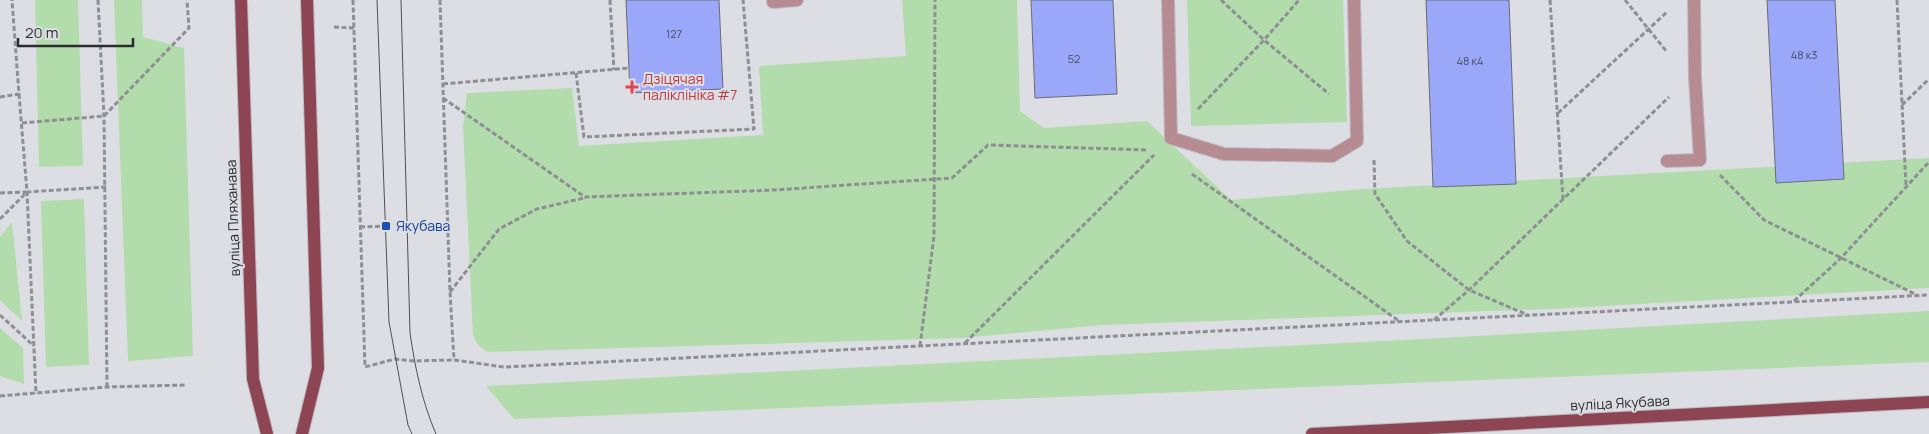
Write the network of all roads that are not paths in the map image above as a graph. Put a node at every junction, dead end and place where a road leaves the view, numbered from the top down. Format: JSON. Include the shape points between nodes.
{"nodes":[{"id":1,"x":242,"y":0,"type":"edge"},
{"id":2,"x":307,"y":0,"type":"edge"},
{"id":3,"x":797,"y":0,"type":"edge"},
{"id":4,"x":1168,"y":0,"type":"edge"},
{"id":5,"x":1354,"y":0,"type":"edge"},
{"id":6,"x":1694,"y":0,"type":"edge"},
{"id":7,"x":774,"y":2,"type":"dead end"},
{"id":8,"x":1668,"y":161,"type":"dead end"},
{"id":9,"x":1929,"y":402,"type":"edge"},
{"id":10,"x":267,"y":434,"type":"edge"},
{"id":11,"x":302,"y":434,"type":"edge"},
{"id":12,"x":1312,"y":434,"type":"edge"}],
"edges":[{"from":1,"to":10,"type":"main road","name":"вуліца Пляханава","via":[[252,379]]},
{"from":2,"to":11,"type":"main road","via":[[318,368]]},
{"from":3,"to":7,"type":"lane"},
{"from":4,"to":5,"type":"lane","via":[[1171,138],[1224,154],[1332,156],[1357,141]]},
{"from":6,"to":8,"type":"lane","via":[[1692,78],[1700,160]]},
{"from":9,"to":12,"type":"main road","name":"вуліца Якубава"}]}
